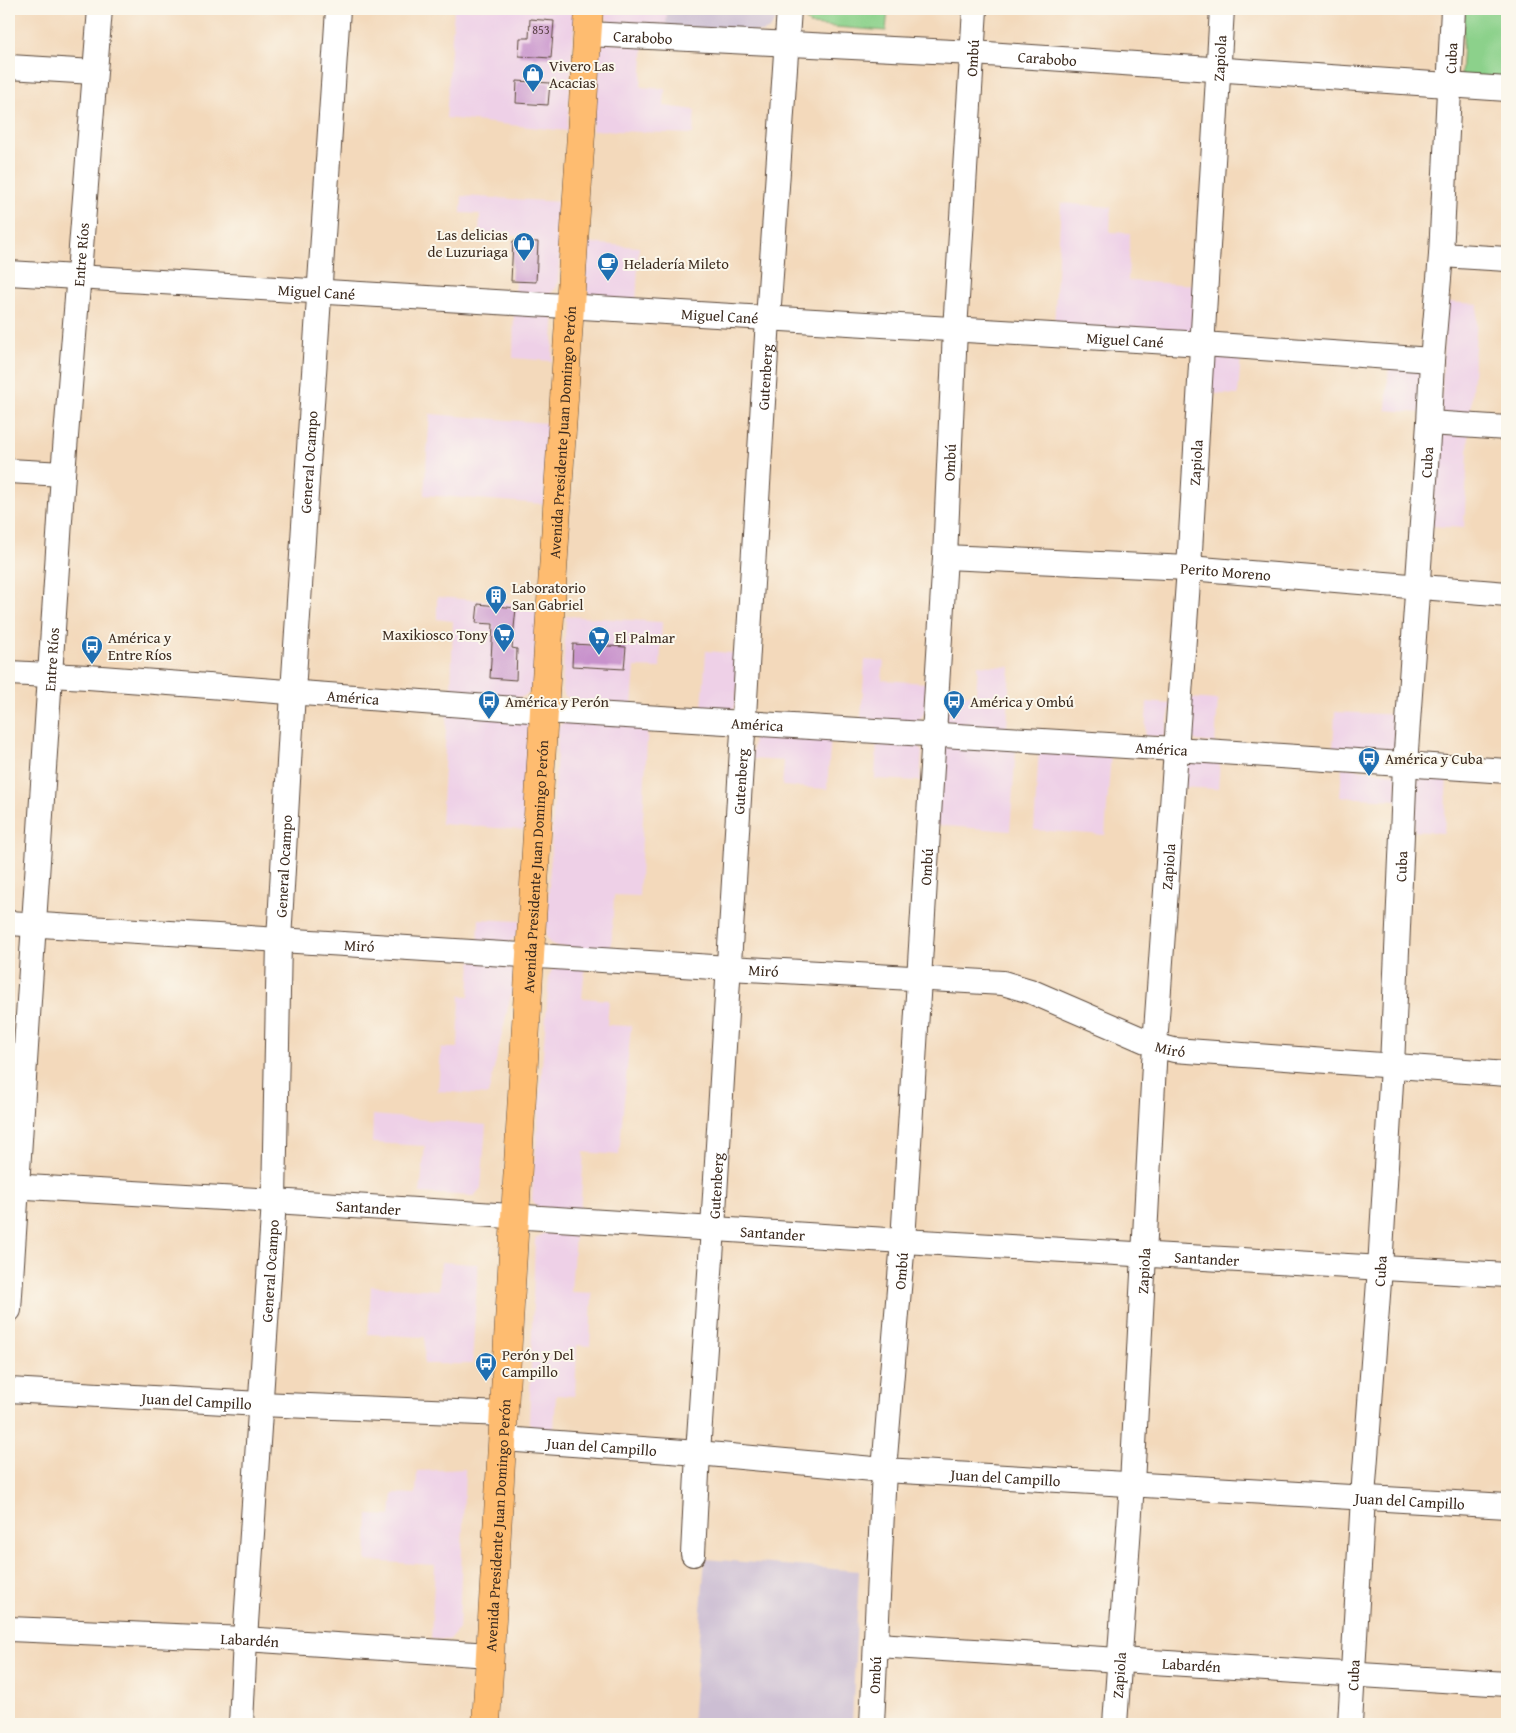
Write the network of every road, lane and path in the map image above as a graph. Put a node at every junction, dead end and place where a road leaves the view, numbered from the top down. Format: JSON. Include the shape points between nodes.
{"nodes":[{"id":1,"x":100,"y":9,"type":"edge"},
{"id":2,"x":338,"y":9,"type":"edge"},
{"id":3,"x":789,"y":9,"type":"edge"},
{"id":4,"x":976,"y":9,"type":"edge"},
{"id":5,"x":1222,"y":9,"type":"edge"},
{"id":6,"x":1453,"y":9,"type":"edge"},
{"id":7,"x":589,"y":21,"type":"edge"},
{"id":8,"x":787,"y":43,"type":"junction"},
{"id":9,"x":973,"y":53,"type":"junction"},
{"id":10,"x":9,"y":67,"type":"edge"},
{"id":11,"x":1219,"y":70,"type":"junction"},
{"id":12,"x":94,"y":72,"type":"junction"},
{"id":13,"x":1448,"y":86,"type":"junction"},
{"id":14,"x":1507,"y":89,"type":"edge"},
{"id":15,"x":1441,"y":256,"type":"junction"},
{"id":16,"x":1507,"y":259,"type":"edge"},
{"id":17,"x":9,"y":272,"type":"edge"},
{"id":18,"x":80,"y":277,"type":"junction"},
{"id":19,"x":320,"y":292,"type":"junction"},
{"id":20,"x":570,"y":307,"type":"junction"},
{"id":21,"x":768,"y":319,"type":"junction"},
{"id":22,"x":955,"y":330,"type":"junction"},
{"id":23,"x":1203,"y":344,"type":"junction"},
{"id":24,"x":1432,"y":360,"type":"junction"},
{"id":25,"x":1429,"y":423,"type":"junction"},
{"id":26,"x":1507,"y":428,"type":"edge"},
{"id":27,"x":9,"y":471,"type":"edge"},
{"id":28,"x":63,"y":474,"type":"junction"},
{"id":29,"x":945,"y":557,"type":"junction"},
{"id":30,"x":1189,"y":568,"type":"junction"},
{"id":31,"x":1418,"y":587,"type":"junction"},
{"id":32,"x":1507,"y":594,"type":"edge"},
{"id":33,"x":9,"y":673,"type":"edge"},
{"id":34,"x":51,"y":675,"type":"junction"},
{"id":35,"x":292,"y":692,"type":"junction"},
{"id":36,"x":544,"y":711,"type":"junction"},
{"id":37,"x":744,"y":722,"type":"junction"},
{"id":38,"x":934,"y":734,"type":"junction"},
{"id":39,"x":1175,"y":749,"type":"junction"},
{"id":40,"x":1405,"y":765,"type":"junction"},
{"id":41,"x":1507,"y":771,"type":"edge"},
{"id":42,"x":9,"y":923,"type":"edge"},
{"id":43,"x":33,"y":924,"type":"junction"},
{"id":44,"x":279,"y":940,"type":"junction"},
{"id":45,"x":531,"y":955,"type":"junction"},
{"id":46,"x":729,"y":968,"type":"junction"},
{"id":47,"x":919,"y":978,"type":"junction"},
{"id":48,"x":1155,"y":1045,"type":"junction"},
{"id":49,"x":1392,"y":1066,"type":"junction"},
{"id":50,"x":1507,"y":1074,"type":"edge"},
{"id":51,"x":13,"y":1186,"type":"edge"},
{"id":52,"x":274,"y":1201,"type":"junction"},
{"id":53,"x":516,"y":1216,"type":"junction"},
{"id":54,"x":713,"y":1228,"type":"junction"},
{"id":55,"x":903,"y":1241,"type":"junction"},
{"id":56,"x":1144,"y":1256,"type":"junction"},
{"id":57,"x":1380,"y":1268,"type":"junction"},
{"id":58,"x":1507,"y":1275,"type":"edge"},
{"id":59,"x":9,"y":1310,"type":"edge"},
{"id":60,"x":9,"y":1390,"type":"edge"},
{"id":61,"x":260,"y":1404,"type":"junction"},
{"id":62,"x":504,"y":1427,"type":"junction"},
{"id":63,"x":698,"y":1453,"type":"junction"},
{"id":64,"x":884,"y":1470,"type":"junction"},
{"id":65,"x":1132,"y":1484,"type":"junction"},
{"id":66,"x":1363,"y":1497,"type":"junction"},
{"id":67,"x":1507,"y":1506,"type":"edge"},
{"id":68,"x":693,"y":1554,"type":"dead end"},
{"id":69,"x":9,"y":1629,"type":"edge"},
{"id":70,"x":245,"y":1639,"type":"junction"},
{"id":71,"x":877,"y":1645,"type":"junction"},
{"id":72,"x":490,"y":1656,"type":"junction"},
{"id":73,"x":1120,"y":1660,"type":"junction"},
{"id":74,"x":1353,"y":1674,"type":"junction"},
{"id":75,"x":1507,"y":1684,"type":"edge"},
{"id":76,"x":241,"y":1724,"type":"edge"},
{"id":77,"x":486,"y":1724,"type":"edge"},
{"id":78,"x":872,"y":1724,"type":"edge"},
{"id":79,"x":1115,"y":1724,"type":"edge"},
{"id":80,"x":1350,"y":1724,"type":"edge"}],
"edges":[{"from":1,"to":12,"type":"street","name":"Entre Ríos"},
{"from":2,"to":19,"type":"street","name":"General Ocampo"},
{"from":3,"to":8,"type":"street","name":"Gutenberg"},
{"from":4,"to":9,"type":"street","name":"Ombú"},
{"from":5,"to":11,"type":"street","name":"Zapiola"},
{"from":6,"to":13,"type":"street","name":"Cuba"},
{"from":7,"to":8,"type":"street","name":"Carabobo"},
{"from":7,"to":20,"type":"main road","name":"Avenida Presidente Juan Domingo Perón"},
{"from":8,"to":9,"type":"street","name":"Carabobo"},
{"from":8,"to":21,"type":"street","name":"Gutenberg"},
{"from":9,"to":11,"type":"street","name":"Carabobo"},
{"from":9,"to":22,"type":"street","name":"Ombú"},
{"from":10,"to":12,"type":"street"},
{"from":11,"to":13,"type":"street","name":"Carabobo"},
{"from":11,"to":23,"type":"street","name":"Zapiola"},
{"from":12,"to":18,"type":"street","name":"Entre Ríos"},
{"from":13,"to":14,"type":"street","name":"Carabobo"},
{"from":13,"to":15,"type":"street","name":"Cuba"},
{"from":15,"to":16,"type":"street"},
{"from":15,"to":24,"type":"street","name":"Cuba"},
{"from":17,"to":18,"type":"street","name":"Miguel Cané"},
{"from":18,"to":19,"type":"street","name":"Miguel Cané"},
{"from":18,"to":28,"type":"street","name":"Entre Ríos"},
{"from":19,"to":20,"type":"street","name":"Miguel Cané"},
{"from":19,"to":35,"type":"street","name":"General Ocampo"},
{"from":20,"to":21,"type":"street","name":"Miguel Cané"},
{"from":20,"to":36,"type":"main road","name":"Avenida Presidente Juan Domingo Perón"},
{"from":21,"to":22,"type":"street","name":"Miguel Cané"},
{"from":21,"to":37,"type":"street","name":"Gutenberg"},
{"from":22,"to":23,"type":"street","name":"Miguel Cané"},
{"from":22,"to":29,"type":"street","name":"Ombú"},
{"from":23,"to":24,"type":"street","name":"Miguel Cané"},
{"from":23,"to":30,"type":"street","name":"Zapiola"},
{"from":24,"to":25,"type":"street","name":"Cuba"},
{"from":25,"to":26,"type":"street"},
{"from":25,"to":31,"type":"street","name":"Cuba"},
{"from":27,"to":28,"type":"street"},
{"from":28,"to":34,"type":"street","name":"Entre Ríos"},
{"from":29,"to":30,"type":"street","name":"Perito Moreno"},
{"from":29,"to":38,"type":"street","name":"Ombú"},
{"from":30,"to":31,"type":"street","name":"Perito Moreno"},
{"from":30,"to":39,"type":"street","name":"Zapiola"},
{"from":31,"to":32,"type":"street","name":"Perito Moreno"},
{"from":31,"to":40,"type":"street","name":"Cuba"},
{"from":33,"to":34,"type":"street","name":"América"},
{"from":34,"to":35,"type":"street","name":"América"},
{"from":34,"to":43,"type":"street","name":"Entre Ríos"},
{"from":35,"to":36,"type":"street","name":"América"},
{"from":35,"to":44,"type":"street","name":"General Ocampo"},
{"from":36,"to":37,"type":"street","name":"América"},
{"from":36,"to":45,"type":"main road","name":"Avenida Presidente Juan Domingo Perón"},
{"from":37,"to":38,"type":"street","name":"América"},
{"from":37,"to":46,"type":"street","name":"Gutenberg"},
{"from":38,"to":39,"type":"street","name":"América"},
{"from":38,"to":47,"type":"street","name":"Ombú"},
{"from":39,"to":40,"type":"street","name":"América"},
{"from":39,"to":48,"type":"street","name":"Zapiola"},
{"from":40,"to":41,"type":"street","name":"América"},
{"from":40,"to":49,"type":"street","name":"Cuba"},
{"from":42,"to":43,"type":"street","name":"Miró"},
{"from":43,"to":44,"type":"street","name":"Miró"},
{"from":43,"to":51,"type":"street","name":"Entre Ríos"},
{"from":44,"to":45,"type":"street","name":"Miró"},
{"from":44,"to":52,"type":"street","name":"General Ocampo"},
{"from":45,"to":46,"type":"street","name":"Miró"},
{"from":45,"to":53,"type":"main road","name":"Avenida Presidente Juan Domingo Perón"},
{"from":46,"to":47,"type":"street","name":"Miró"},
{"from":46,"to":54,"type":"street","name":"Gutenberg"},
{"from":47,"to":48,"type":"street","name":"Miró","via":[[1016,986]]},
{"from":47,"to":55,"type":"street","name":"Ombú"},
{"from":48,"to":49,"type":"street","name":"Miró","via":[[1174,1050]]},
{"from":48,"to":56,"type":"street","name":"Zapiola"},
{"from":49,"to":50,"type":"street","name":"Miró"},
{"from":49,"to":57,"type":"street","name":"Cuba"},
{"from":51,"to":52,"type":"street","name":"Santander"},
{"from":51,"to":59,"type":"street","name":"Entre Ríos"},
{"from":52,"to":53,"type":"street","name":"Santander"},
{"from":52,"to":61,"type":"street","name":"General Ocampo"},
{"from":53,"to":54,"type":"street","name":"Santander"},
{"from":53,"to":62,"type":"main road","name":"Avenida Presidente Juan Domingo Perón"},
{"from":54,"to":55,"type":"street","name":"Santander"},
{"from":54,"to":63,"type":"street","name":"Gutenberg"},
{"from":55,"to":56,"type":"street","name":"Santander"},
{"from":55,"to":64,"type":"street","name":"Ombú"},
{"from":56,"to":57,"type":"street","name":"Santander"},
{"from":56,"to":65,"type":"street","name":"Zapiola"},
{"from":57,"to":58,"type":"street","name":"Santander"},
{"from":57,"to":66,"type":"street","name":"Cuba"},
{"from":60,"to":61,"type":"street","name":"Juan del Campillo"},
{"from":61,"to":62,"type":"street","name":"Juan del Campillo"},
{"from":61,"to":70,"type":"street","name":"General Ocampo"},
{"from":62,"to":63,"type":"street","name":"Juan del Campillo"},
{"from":62,"to":72,"type":"main road","name":"Avenida Presidente Juan Domingo Perón"},
{"from":63,"to":64,"type":"street","name":"Juan del Campillo"},
{"from":63,"to":68,"type":"street","name":"Gutenberg"},
{"from":64,"to":65,"type":"street","name":"Juan del Campillo"},
{"from":64,"to":71,"type":"street","name":"Ombú"},
{"from":65,"to":66,"type":"street","name":"Juan del Campillo"},
{"from":65,"to":73,"type":"street","name":"Zapiola"},
{"from":66,"to":67,"type":"street","name":"Juan del Campillo"},
{"from":66,"to":74,"type":"street","name":"Cuba"},
{"from":69,"to":70,"type":"street","name":"Labardén"},
{"from":70,"to":72,"type":"street","name":"Labardén"},
{"from":70,"to":76,"type":"street","name":"General Ocampo"},
{"from":71,"to":73,"type":"street","name":"Labardén"},
{"from":71,"to":78,"type":"street","name":"Ombú"},
{"from":72,"to":77,"type":"main road","name":"Avenida Presidente Juan Domingo Perón"},
{"from":73,"to":74,"type":"street","name":"Labardén"},
{"from":73,"to":79,"type":"street","name":"Zapiola"},
{"from":74,"to":75,"type":"street","name":"Labardén"},
{"from":74,"to":80,"type":"street","name":"Cuba"}]}
